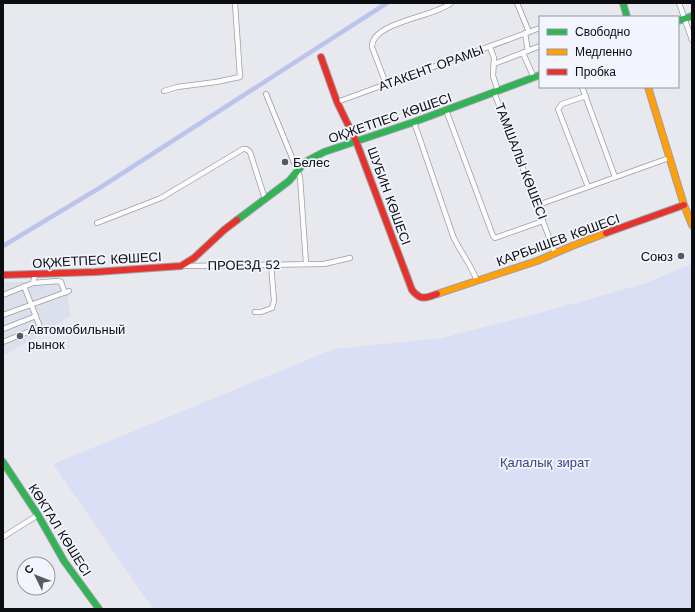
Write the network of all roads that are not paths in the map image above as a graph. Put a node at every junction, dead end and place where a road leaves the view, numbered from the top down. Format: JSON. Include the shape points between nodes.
{"nodes":[{"id":1,"x":235,"y":3,"type":"edge"},
{"id":2,"x":451,"y":3,"type":"edge"},
{"id":3,"x":518,"y":3,"type":"edge"},
{"id":4,"x":623,"y":3,"type":"edge"},
{"id":5,"x":679,"y":3,"type":"edge"},
{"id":6,"x":627,"y":16,"type":"edge"},
{"id":7,"x":692,"y":16,"type":"edge"},
{"id":8,"x":681,"y":20,"type":"edge"},
{"id":9,"x":539,"y":28,"type":"edge"},
{"id":10,"x":527,"y":32,"type":"junction"},
{"id":11,"x":692,"y":40,"type":"edge"},
{"id":12,"x":539,"y":46,"type":"edge"},
{"id":13,"x":490,"y":47,"type":"junction"},
{"id":14,"x":528,"y":51,"type":"junction"},
{"id":15,"x":523,"y":53,"type":"junction"},
{"id":16,"x":321,"y":57,"type":"dead end"},
{"id":17,"x":494,"y":64,"type":"junction"},
{"id":18,"x":537,"y":76,"type":"edge"},
{"id":19,"x":386,"y":84,"type":"junction"},
{"id":20,"x":582,"y":88,"type":"edge"},
{"id":21,"x":648,"y":88,"type":"edge"},
{"id":22,"x":164,"y":91,"type":"dead end"},
{"id":23,"x":496,"y":92,"type":"junction"},
{"id":24,"x":266,"y":94,"type":"dead end"},
{"id":25,"x":586,"y":96,"type":"junction"},
{"id":26,"x":337,"y":102,"type":"junction"},
{"id":27,"x":446,"y":110,"type":"junction"},
{"id":28,"x":414,"y":122,"type":"junction"},
{"id":29,"x":356,"y":141,"type":"junction"},
{"id":30,"x":669,"y":158,"type":"junction"},
{"id":31,"x":298,"y":171,"type":"junction"},
{"id":32,"x":615,"y":177,"type":"junction"},
{"id":33,"x":588,"y":188,"type":"junction"},
{"id":34,"x":266,"y":199,"type":"junction"},
{"id":35,"x":538,"y":205,"type":"junction"},
{"id":36,"x":684,"y":205,"type":"junction"},
{"id":37,"x":543,"y":221,"type":"junction"},
{"id":38,"x":97,"y":223,"type":"dead end"},
{"id":39,"x":692,"y":225,"type":"edge"},
{"id":40,"x":555,"y":253,"type":"junction"},
{"id":41,"x":350,"y":258,"type":"dead end"},
{"id":42,"x":271,"y":264,"type":"junction"},
{"id":43,"x":306,"y":264,"type":"junction"},
{"id":44,"x":181,"y":266,"type":"junction"},
{"id":45,"x":3,"y":275,"type":"edge"},
{"id":46,"x":35,"y":275,"type":"junction"},
{"id":47,"x":477,"y":281,"type":"junction"},
{"id":48,"x":33,"y":283,"type":"junction"},
{"id":49,"x":24,"y":286,"type":"junction"},
{"id":50,"x":3,"y":295,"type":"edge"},
{"id":51,"x":418,"y":297,"type":"joint"},
{"id":52,"x":32,"y":305,"type":"junction"},
{"id":53,"x":255,"y":312,"type":"dead end"},
{"id":54,"x":3,"y":315,"type":"edge"},
{"id":55,"x":36,"y":316,"type":"junction"},
{"id":56,"x":3,"y":329,"type":"edge"},
{"id":57,"x":3,"y":342,"type":"edge"},
{"id":58,"x":3,"y":462,"type":"edge"},
{"id":59,"x":38,"y":515,"type":"junction"},
{"id":60,"x":3,"y":537,"type":"edge"},
{"id":61,"x":99,"y":609,"type":"edge"}],
"edges":[{"from":1,"to":22,"type":"street","via":[[240,77]]},
{"from":2,"to":19,"type":"street","via":[[429,14],[391,26],[377,36],[372,47]]},
{"from":3,"to":10,"type":"street"},
{"from":4,"to":6,"type":"street"},
{"from":5,"to":8,"type":"street"},
{"from":7,"to":8,"type":"street"},
{"from":8,"to":11,"type":"street"},
{"from":9,"to":10,"type":"street","name":"АТАКЕНТ ОРАМЫ"},
{"from":10,"to":13,"type":"street","name":"АТАКЕНТ ОРАМЫ"},
{"from":10,"to":14,"type":"street"},
{"from":12,"to":14,"type":"street"},
{"from":13,"to":17,"type":"street","name":"ТАМШАЛЫ КӨШЕСІ"},
{"from":13,"to":19,"type":"street","name":"АТАКЕНТ ОРАМЫ"},
{"from":14,"to":15,"type":"street"},
{"from":15,"to":17,"type":"street"},
{"from":15,"to":18,"type":"street","name":"ОҚЖЕТПЕС КӨШЕСІ"},
{"from":16,"to":26,"type":"street","name":"ШУБИН КӨШЕСІ"},
{"from":17,"to":23,"type":"street","name":"ТАМШАЛЫ КӨШЕСІ"},
{"from":18,"to":23,"type":"street","name":"ОҚЖЕТПЕС КӨШЕСІ"},
{"from":19,"to":26,"type":"street","name":"АТАКЕНТ ОРАМЫ"},
{"from":20,"to":25,"type":"street"},
{"from":21,"to":30,"type":"street"},
{"from":23,"to":27,"type":"street","name":"ОҚЖЕТПЕС КӨШЕСІ"},
{"from":23,"to":35,"type":"street","name":"ТАМШАЛЫ КӨШЕСІ"},
{"from":24,"to":31,"type":"street"},
{"from":25,"to":32,"type":"street"},
{"from":25,"to":33,"type":"street","via":[[562,104],[558,109]]},
{"from":26,"to":29,"type":"street","name":"ШУБИН КӨШЕСІ"},
{"from":27,"to":28,"type":"street","name":"ОҚЖЕТПЕС КӨШЕСІ"},
{"from":27,"to":37,"type":"street","via":[[493,236],[495,238]]},
{"from":28,"to":29,"type":"street","name":"ОҚЖЕТПЕС КӨШЕСІ"},
{"from":28,"to":47,"type":"street","via":[[453,236]]},
{"from":29,"to":31,"type":"street","name":"ОҚЖЕТПЕС КӨШЕСІ","via":[[314,157],[305,162]]},
{"from":29,"to":51,"type":"street","name":"ШУБИН КӨШЕСІ","via":[[412,290]]},
{"from":30,"to":32,"type":"street"},
{"from":30,"to":36,"type":"street"},
{"from":31,"to":34,"type":"street","name":"ОҚЖЕТПЕС КӨШЕСІ"},
{"from":31,"to":43,"type":"street"},
{"from":32,"to":33,"type":"street"},
{"from":33,"to":35,"type":"street"},
{"from":34,"to":38,"type":"street","via":[[250,152],[243,149],[161,198]]},
{"from":34,"to":44,"type":"street","name":"ОҚЖЕТПЕС КӨШЕСІ"},
{"from":35,"to":37,"type":"street","name":"ТАМШАЛЫ КӨШЕСІ"},
{"from":36,"to":39,"type":"street"},
{"from":36,"to":40,"type":"street","name":"КАРБЫШЕВ КӨШЕСІ"},
{"from":37,"to":40,"type":"street","name":"ТАМШАЛЫ КӨШЕСІ"},
{"from":40,"to":47,"type":"street","name":"КАРБЫШЕВ КӨШЕСІ"},
{"from":41,"to":43,"type":"street","name":"ПРОЕЗД 52","via":[[324,264]]},
{"from":42,"to":43,"type":"street","name":"ПРОЕЗД 52"},
{"from":42,"to":44,"type":"street","name":"ПРОЕЗД 52"},
{"from":42,"to":53,"type":"street","via":[[274,301],[272,308]]},
{"from":44,"to":46,"type":"street","name":"ОҚЖЕТПЕС КӨШЕСІ"},
{"from":45,"to":46,"type":"street","name":"ОҚЖЕТПЕС КӨШЕСІ"},
{"from":46,"to":48,"type":"street"},
{"from":47,"to":51,"type":"street","name":"КАРБЫШЕВ КӨШЕСІ","via":[[424,298]]},
{"from":48,"to":49,"type":"street"},
{"from":48,"to":52,"type":"street","via":[[58,281],[67,292]]},
{"from":49,"to":50,"type":"street"},
{"from":49,"to":52,"type":"street"},
{"from":52,"to":54,"type":"street"},
{"from":52,"to":55,"type":"street"},
{"from":55,"to":56,"type":"street"},
{"from":55,"to":57,"type":"street","via":[[40,327]]},
{"from":58,"to":59,"type":"street","name":"КӨКТАЛ КӨШЕСІ"},
{"from":59,"to":60,"type":"street"},
{"from":59,"to":61,"type":"street","name":"КӨКТАЛ КӨШЕСІ","via":[[64,561]]}]}
